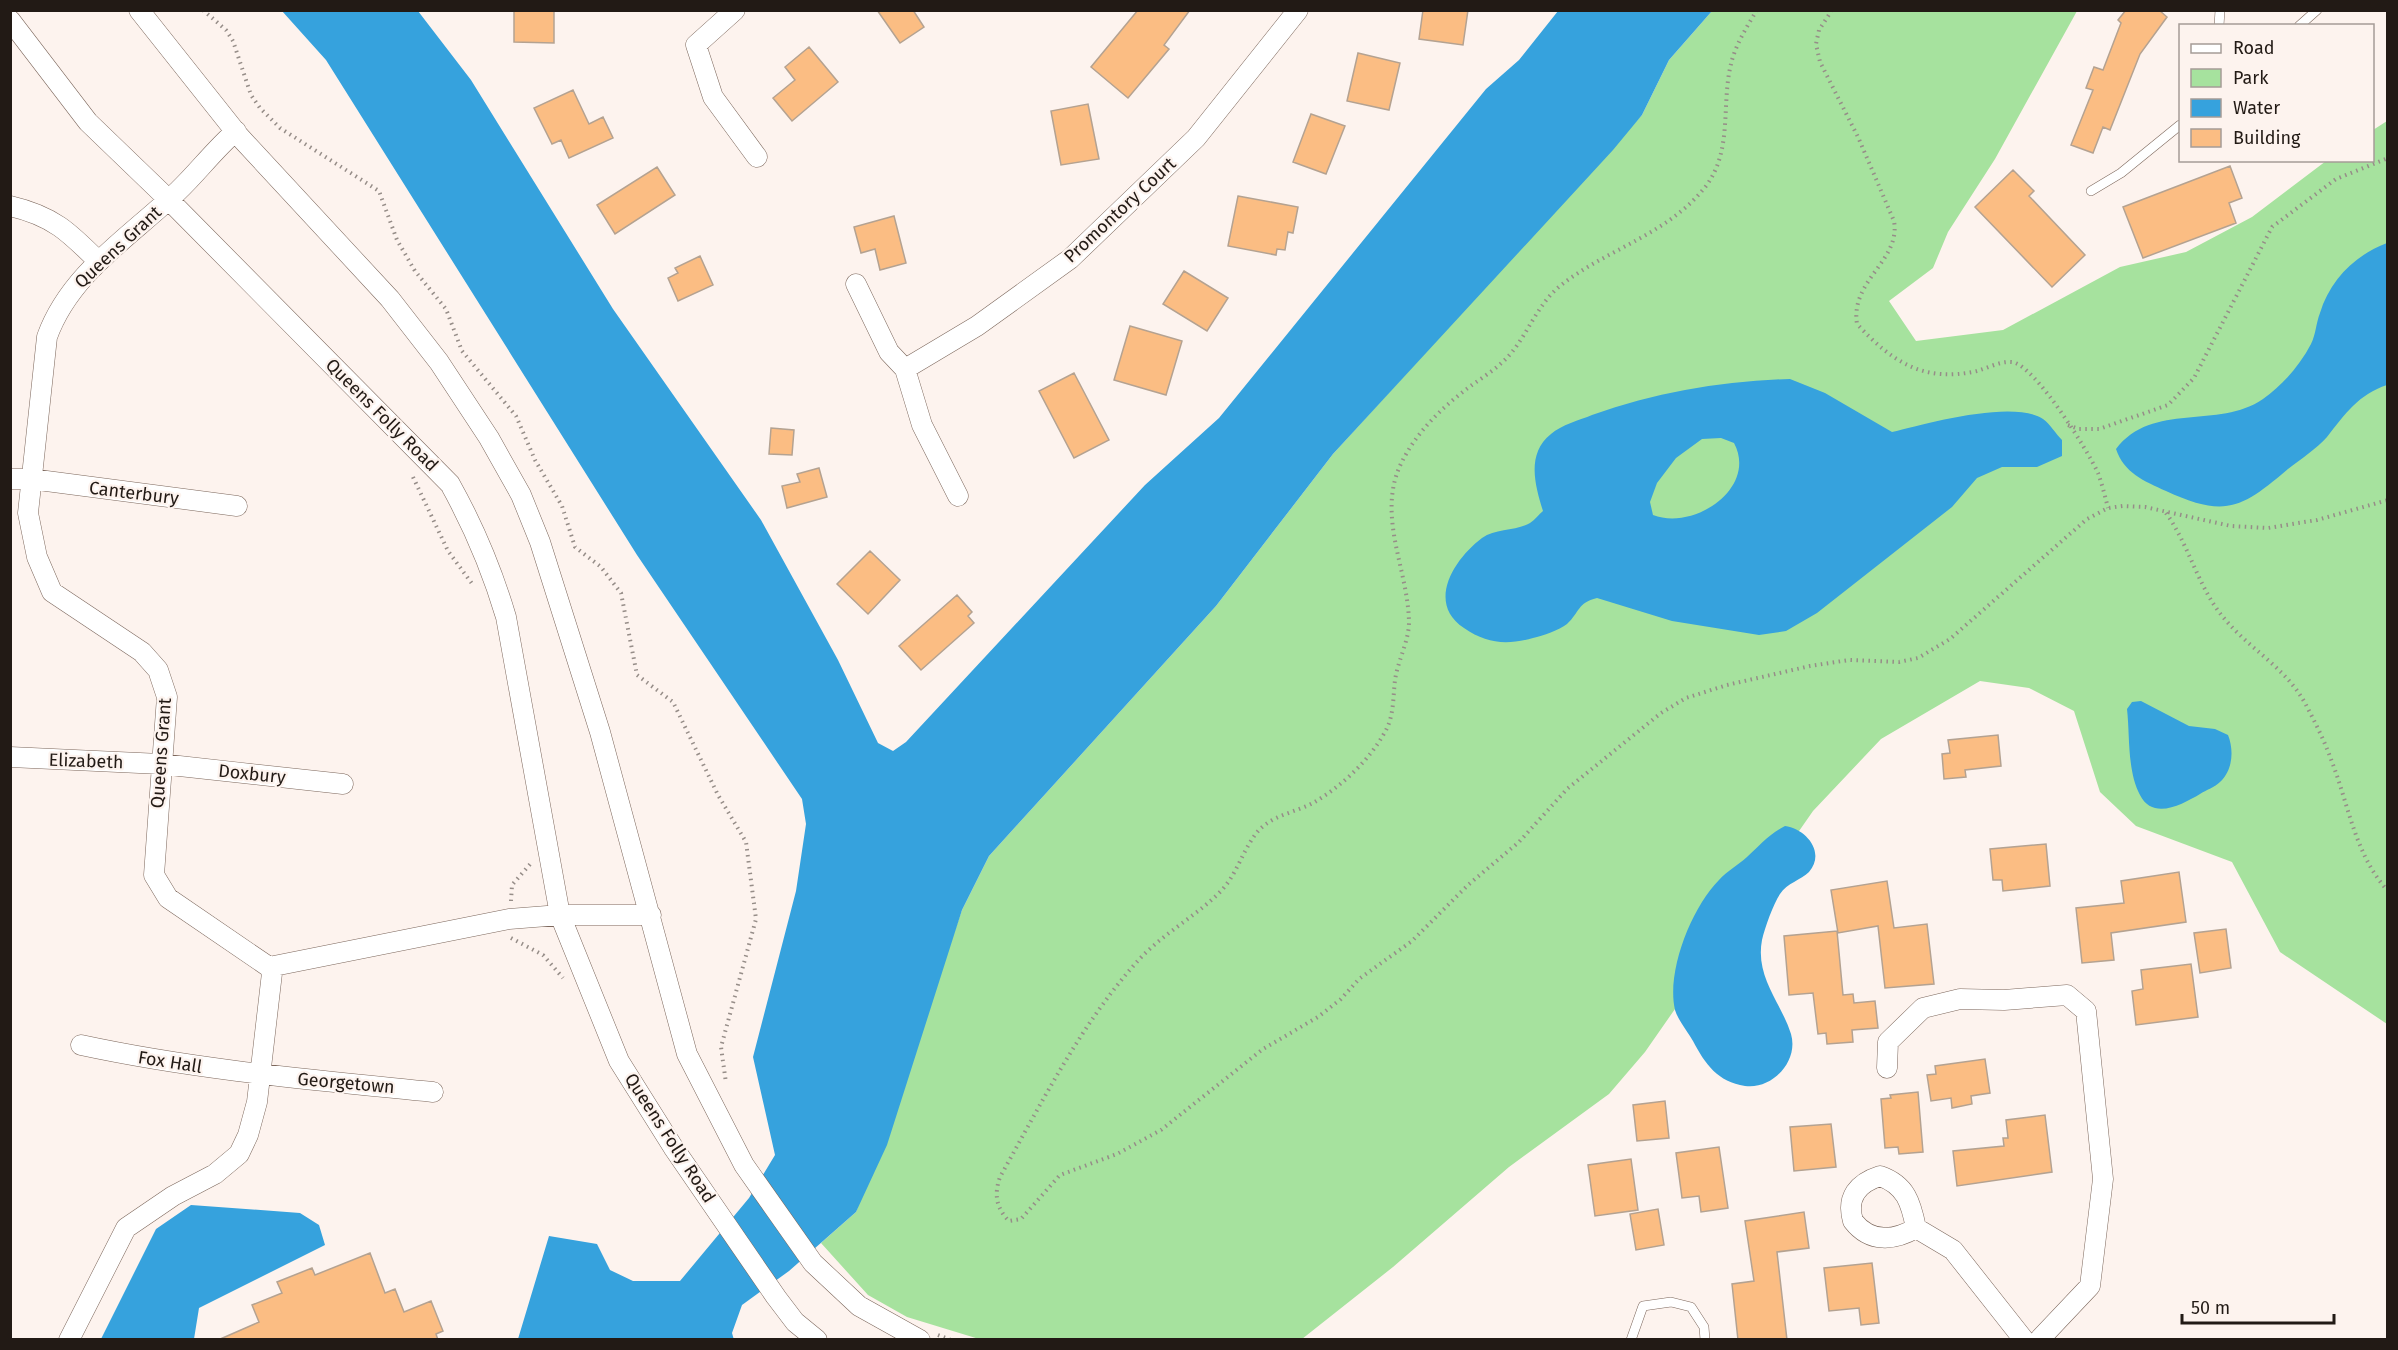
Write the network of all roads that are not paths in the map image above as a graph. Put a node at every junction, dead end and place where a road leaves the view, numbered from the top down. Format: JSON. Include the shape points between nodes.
{"nodes":[{"id":1,"x":139,"y":10,"type":"edge"},
{"id":2,"x":735,"y":10,"type":"edge"},
{"id":3,"x":1298,"y":10,"type":"edge"},
{"id":4,"x":2317,"y":10,"type":"edge"},
{"id":5,"x":10,"y":20,"type":"edge"},
{"id":6,"x":2301,"y":24,"type":"edge"},
{"id":7,"x":2179,"y":127,"type":"edge"},
{"id":8,"x":236,"y":131,"type":"junction"},
{"id":9,"x":757,"y":157,"type":"dead end"},
{"id":10,"x":2091,"y":191,"type":"dead end"},
{"id":11,"x":169,"y":200,"type":"junction"},
{"id":12,"x":10,"y":206,"type":"edge"},
{"id":13,"x":98,"y":261,"type":"junction"},
{"id":14,"x":856,"y":285,"type":"dead end"},
{"id":15,"x":905,"y":369,"type":"junction"},
{"id":16,"x":10,"y":479,"type":"edge"},
{"id":17,"x":31,"y":479,"type":"junction"},
{"id":18,"x":958,"y":496,"type":"dead end"},
{"id":19,"x":237,"y":506,"type":"dead end"},
{"id":20,"x":10,"y":758,"type":"edge"},
{"id":21,"x":161,"y":764,"type":"junction"},
{"id":22,"x":343,"y":784,"type":"dead end"},
{"id":23,"x":560,"y":915,"type":"junction"},
{"id":24,"x":651,"y":915,"type":"junction"},
{"id":25,"x":269,"y":967,"type":"junction"},
{"id":26,"x":81,"y":1045,"type":"dead end"},
{"id":27,"x":1887,"y":1068,"type":"dead end"},
{"id":28,"x":260,"y":1075,"type":"junction"},
{"id":29,"x":433,"y":1092,"type":"dead end"},
{"id":30,"x":1916,"y":1228,"type":"dead end"},
{"id":31,"x":69,"y":1340,"type":"edge"},
{"id":32,"x":817,"y":1340,"type":"edge"},
{"id":33,"x":920,"y":1340,"type":"edge"},
{"id":34,"x":1631,"y":1340,"type":"edge"},
{"id":35,"x":1705,"y":1340,"type":"edge"},
{"id":36,"x":2024,"y":1340,"type":"edge"},
{"id":37,"x":2039,"y":1340,"type":"edge"}],
"edges":[{"from":1,"to":8,"type":"street"},
{"from":2,"to":9,"type":"street","via":[[696,45],[713,97]]},
{"from":3,"to":15,"type":"street","name":"Promontory Court","via":[[1196,138],[1070,259],[977,326]]},
{"from":4,"to":6,"type":"lane"},
{"from":5,"to":11,"type":"street","name":"Queens Folly Road","via":[[88,122]]},
{"from":7,"to":10,"type":"lane","via":[[2121,173]]},
{"from":8,"to":11,"type":"street","name":"Queens Grant"},
{"from":8,"to":24,"type":"street","via":[[390,299],[440,362],[521,495],[540,542],[600,732]]},
{"from":11,"to":13,"type":"street","name":"Queens Grant"},
{"from":11,"to":23,"type":"street","name":"Queens Folly Road","via":[[450,484],[470,520],[506,617]]},
{"from":12,"to":13,"type":"street","via":[[51,219]]},
{"from":13,"to":17,"type":"street","name":"Queens Grant","via":[[69,292],[47,337]]},
{"from":14,"to":15,"type":"street","via":[[889,352]]},
{"from":15,"to":18,"type":"street","via":[[922,425]]},
{"from":16,"to":17,"type":"street","name":"Canterbury"},
{"from":17,"to":19,"type":"street","name":"Canterbury"},
{"from":17,"to":21,"type":"street","name":"Queens Grant","via":[[28,513],[37,557],[52,592],[142,652],[158,670],[167,697]]},
{"from":20,"to":21,"type":"street","name":"Elizabeth"},
{"from":21,"to":22,"type":"street","name":"Doxbury"},
{"from":21,"to":25,"type":"street","name":"Queens Grant","via":[[154,875],[168,898]]},
{"from":23,"to":24,"type":"street"},
{"from":23,"to":25,"type":"street","via":[[509,919]]},
{"from":23,"to":32,"type":"street","name":"Queens Folly Road","via":[[619,1061],[776,1298],[795,1322]]},
{"from":24,"to":33,"type":"street","via":[[687,1054],[744,1165],[813,1263],[859,1306]]},
{"from":25,"to":28,"type":"street","via":[[272,973]]},
{"from":26,"to":28,"type":"street","name":"Fox Hall","via":[[152,1061]]},
{"from":27,"to":37,"type":"street","via":[[1888,1042],[1923,1008],[1960,999],[2067,995],[2086,1011],[2103,1179],[2090,1286]]},
{"from":28,"to":29,"type":"street","name":"Georgetown"},
{"from":28,"to":31,"type":"street","via":[[257,1102],[239,1155],[126,1228]]},
{"from":30,"to":36,"type":"street","via":[[1953,1250]]},
{"from":34,"to":35,"type":"lane","via":[[1643,1306],[1671,1302],[1691,1307],[1704,1327]]}]}
